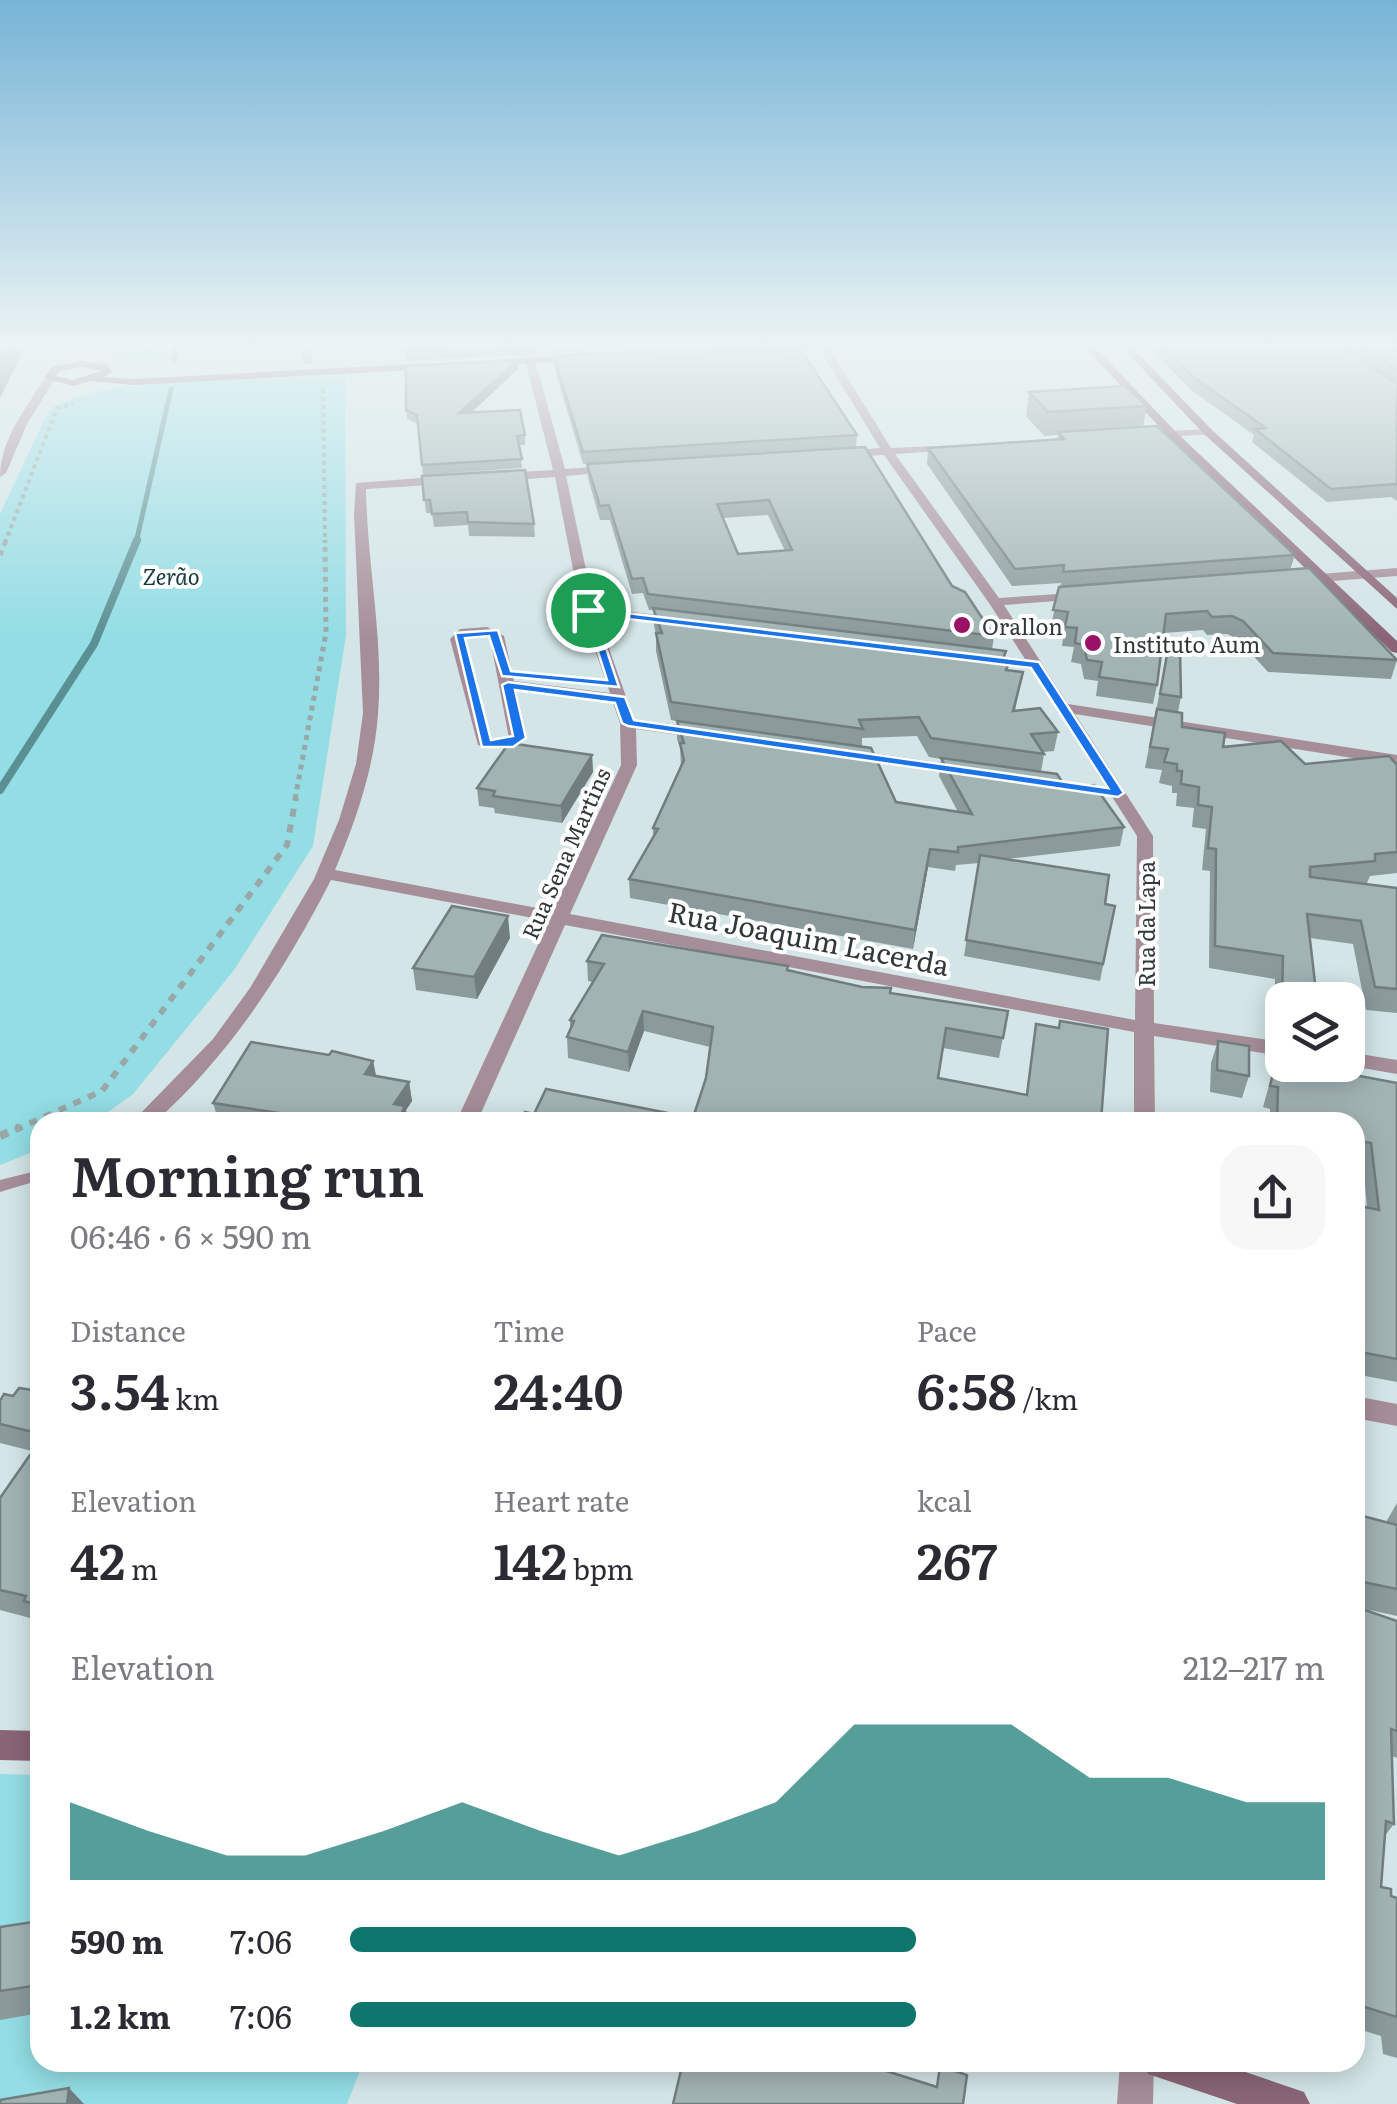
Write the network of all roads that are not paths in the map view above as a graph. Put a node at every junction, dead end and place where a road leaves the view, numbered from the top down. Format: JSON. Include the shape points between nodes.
{"nodes":[{"id":1,"x":14,"y":441,"type":"edge"},
{"id":2,"x":551,"y":441,"type":"edge"},
{"id":3,"x":881,"y":441,"type":"edge"},
{"id":4,"x":1180,"y":441,"type":"edge"},
{"id":5,"x":1218,"y":441,"type":"edge"},
{"id":6,"x":963,"y":446,"type":"edge"},
{"id":7,"x":887,"y":451,"type":"junction"},
{"id":8,"x":829,"y":454,"type":"edge"},
{"id":9,"x":618,"y":469,"type":"edge"},
{"id":10,"x":0,"y":472,"type":"edge"},
{"id":11,"x":560,"y":473,"type":"junction"},
{"id":12,"x":488,"y":478,"type":"edge"},
{"id":13,"x":469,"y":479,"type":"edge"},
{"id":14,"x":1397,"y":572,"type":"edge"},
{"id":15,"x":1363,"y":574,"type":"junction"},
{"id":16,"x":1324,"y":578,"type":"junction"},
{"id":17,"x":1286,"y":580,"type":"edge"},
{"id":18,"x":1092,"y":595,"type":"edge"},
{"id":19,"x":995,"y":602,"type":"junction"},
{"id":20,"x":1397,"y":605,"type":"edge"},
{"id":21,"x":588,"y":610,"type":"junction"},
{"id":22,"x":704,"y":624,"type":"edge"},
{"id":23,"x":1397,"y":648,"type":"edge"},
{"id":24,"x":957,"y":655,"type":"edge"},
{"id":25,"x":1035,"y":664,"type":"junction"},
{"id":26,"x":507,"y":680,"type":"junction"},
{"id":27,"x":618,"y":692,"type":"junction"},
{"id":28,"x":1063,"y":708,"type":"junction"},
{"id":29,"x":628,"y":723,"type":"junction"},
{"id":30,"x":726,"y":737,"type":"edge"},
{"id":31,"x":844,"y":754,"type":"edge"},
{"id":32,"x":1397,"y":760,"type":"edge"},
{"id":33,"x":981,"y":774,"type":"edge"},
{"id":34,"x":1098,"y":790,"type":"edge"},
{"id":35,"x":1118,"y":793,"type":"junction"},
{"id":36,"x":326,"y":874,"type":"junction"},
{"id":37,"x":562,"y":918,"type":"junction"},
{"id":38,"x":1145,"y":1028,"type":"junction"},
{"id":39,"x":1265,"y":1046,"type":"edge"},
{"id":40,"x":1365,"y":1062,"type":"edge"},
{"id":41,"x":1397,"y":1067,"type":"edge"},
{"id":42,"x":155,"y":1112,"type":"edge"},
{"id":43,"x":471,"y":1112,"type":"edge"},
{"id":44,"x":1144,"y":1112,"type":"edge"},
{"id":45,"x":30,"y":1178,"type":"edge"},
{"id":46,"x":0,"y":1186,"type":"edge"},
{"id":47,"x":1365,"y":1409,"type":"edge"},
{"id":48,"x":1397,"y":1415,"type":"edge"},
{"id":49,"x":0,"y":1745,"type":"edge"},
{"id":50,"x":30,"y":1746,"type":"edge"},
{"id":51,"x":1137,"y":2072,"type":"edge"},
{"id":52,"x":1191,"y":2072,"type":"edge"},
{"id":53,"x":1136,"y":2104,"type":"edge"},
{"id":54,"x":1292,"y":2104,"type":"edge"}],
"edges":[{"from":1,"to":10,"type":"street"},
{"from":2,"to":11,"type":"street","name":"Rua Sena Martins"},
{"from":3,"to":7,"type":"street","name":"Rua da Lapa"},
{"from":4,"to":16,"type":"street"},
{"from":5,"to":15,"type":"street"},
{"from":6,"to":7,"type":"street"},
{"from":7,"to":8,"type":"street"},
{"from":7,"to":19,"type":"street","name":"Rua da Lapa"},
{"from":9,"to":11,"type":"street"},
{"from":11,"to":12,"type":"street"},
{"from":11,"to":21,"type":"street","name":"Rua Sena Martins"},
{"from":13,"to":36,"type":"street","via":[[360,486],[371,714],[365,762]]},
{"from":14,"to":15,"type":"street"},
{"from":15,"to":16,"type":"street"},
{"from":15,"to":20,"type":"street"},
{"from":16,"to":17,"type":"street"},
{"from":16,"to":23,"type":"street"},
{"from":18,"to":19,"type":"street"},
{"from":19,"to":25,"type":"street","name":"Rua da Lapa"},
{"from":21,"to":22,"type":"street"},
{"from":21,"to":27,"type":"street","name":"Rua Sena Martins"},
{"from":24,"to":25,"type":"street"},
{"from":25,"to":28,"type":"street","name":"Rua da Lapa"},
{"from":26,"to":26,"type":"street","via":[[494,632],[459,636],[486,744],[520,738]]},
{"from":26,"to":27,"type":"street"},
{"from":27,"to":29,"type":"street","name":"Rua Sena Martins"},
{"from":28,"to":32,"type":"street"},
{"from":28,"to":35,"type":"street","name":"Rua da Lapa"},
{"from":29,"to":30,"type":"street"},
{"from":29,"to":37,"type":"street","name":"Rua Sena Martins","via":[[629,766]]},
{"from":31,"to":33,"type":"street"},
{"from":34,"to":35,"type":"street"},
{"from":35,"to":38,"type":"street","name":"Rua da Lapa","via":[[1146,836]]},
{"from":36,"to":37,"type":"street","name":"Rua Joaquim Lacerda"},
{"from":36,"to":42,"type":"street","via":[[230,1029]]},
{"from":37,"to":38,"type":"street","name":"Rua Joaquim Lacerda"},
{"from":37,"to":43,"type":"street","name":"Rua Sena Martins"},
{"from":38,"to":39,"type":"street","name":"Rua Joaquim Lacerda"},
{"from":38,"to":44,"type":"street","name":"Rua da Lapa"},
{"from":40,"to":41,"type":"street"},
{"from":45,"to":46,"type":"lane"},
{"from":47,"to":48,"type":"street"},
{"from":49,"to":50,"type":"street"},
{"from":51,"to":53,"type":"street"},
{"from":52,"to":54,"type":"street"}]}
